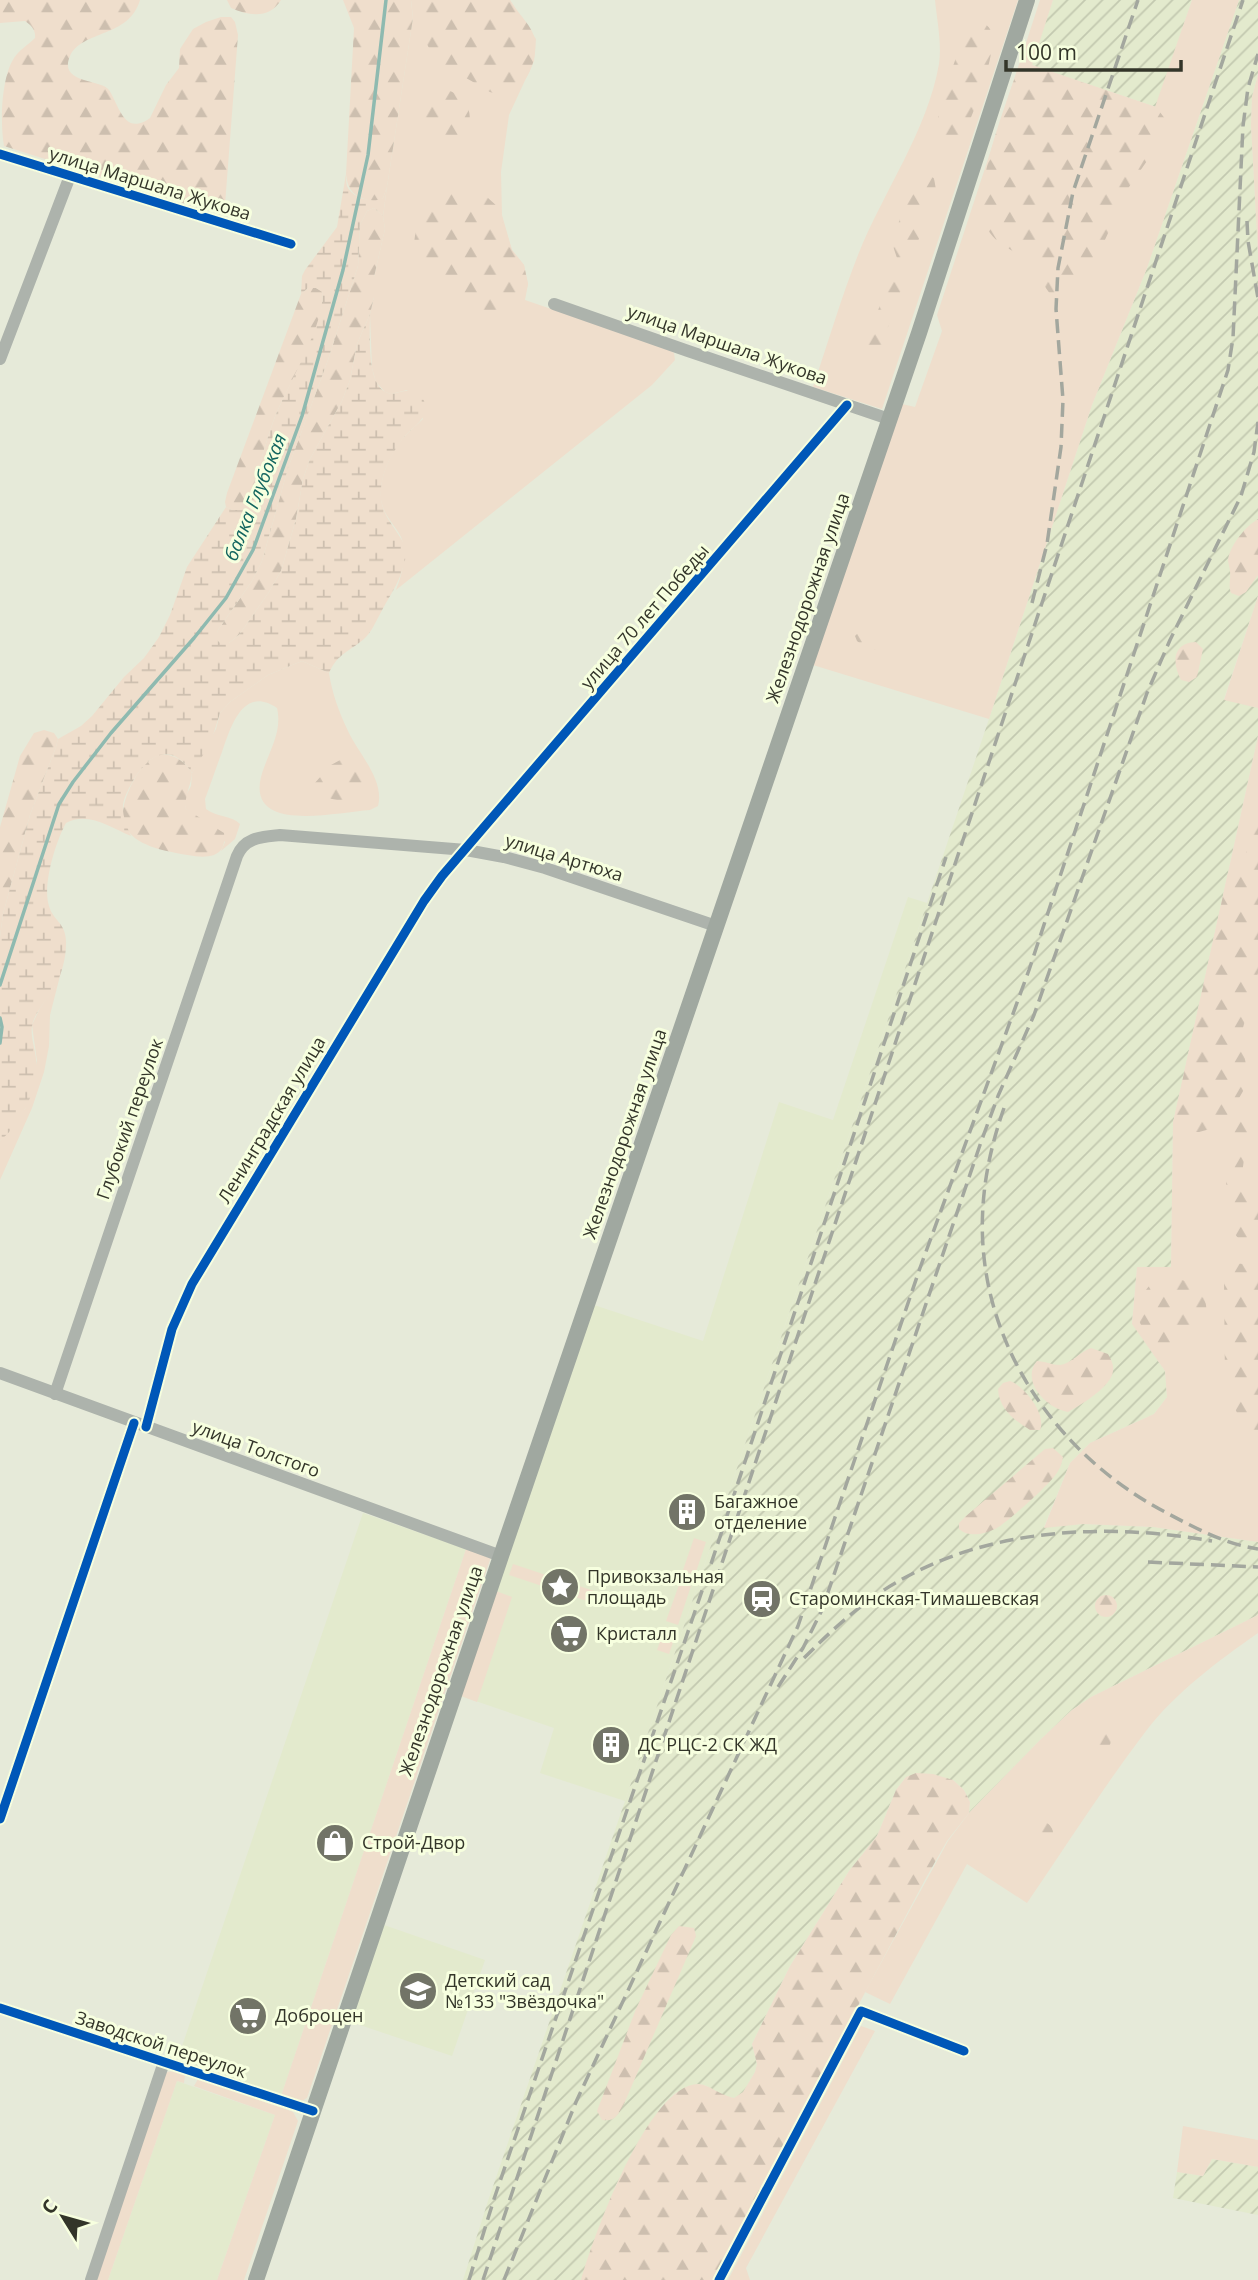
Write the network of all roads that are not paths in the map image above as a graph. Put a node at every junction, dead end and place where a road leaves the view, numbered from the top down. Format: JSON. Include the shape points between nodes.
{"nodes":[{"id":1,"x":1027,"y":0,"type":"edge"},
{"id":2,"x":0,"y":154,"type":"edge"},
{"id":3,"x":71,"y":176,"type":"junction"},
{"id":4,"x":291,"y":244,"type":"dead end"},
{"id":5,"x":554,"y":304,"type":"dead end"},
{"id":6,"x":0,"y":359,"type":"edge"},
{"id":7,"x":847,"y":405,"type":"junction"},
{"id":8,"x":889,"y":419,"type":"junction"},
{"id":9,"x":466,"y":850,"type":"junction"},
{"id":10,"x":237,"y":856,"type":"joint"},
{"id":11,"x":716,"y":926,"type":"junction"},
{"id":12,"x":0,"y":1373,"type":"edge"},
{"id":13,"x":55,"y":1394,"type":"junction"},
{"id":14,"x":140,"y":1425,"type":"junction"},
{"id":15,"x":500,"y":1556,"type":"junction"},
{"id":16,"x":0,"y":1819,"type":"edge"},
{"id":17,"x":0,"y":2008,"type":"edge"},
{"id":18,"x":964,"y":2051,"type":"dead end"},
{"id":19,"x":164,"y":2062,"type":"junction"},
{"id":20,"x":313,"y":2111,"type":"junction"},
{"id":21,"x":91,"y":2280,"type":"edge"},
{"id":22,"x":256,"y":2280,"type":"edge"},
{"id":23,"x":719,"y":2280,"type":"edge"}],
"edges":[{"from":1,"to":8,"type":"main road","name":"Железнодорожная улица"},
{"from":2,"to":3,"type":"street","name":"улица Маршала Жукова"},
{"from":3,"to":4,"type":"street","name":"улица Маршала Жукова"},
{"from":3,"to":6,"type":"street"},
{"from":5,"to":7,"type":"street","name":"улица Маршала Жукова"},
{"from":7,"to":8,"type":"street","name":"улица Маршала Жукова"},
{"from":7,"to":9,"type":"street","name":"улица 70 лет Победы"},
{"from":8,"to":11,"type":"main road","name":"Железнодорожная улица"},
{"from":9,"to":10,"type":"street","name":"улица Артюха","via":[[280,835],[248,841]]},
{"from":9,"to":11,"type":"street","name":"улица Артюха","via":[[545,868]]},
{"from":9,"to":14,"type":"street","name":"Ленинградская улица","via":[[436,884],[396,944],[192,1284]]},
{"from":10,"to":13,"type":"street","name":"Глубокий переулок"},
{"from":11,"to":15,"type":"main road","name":"Железнодорожная улица"},
{"from":12,"to":13,"type":"street","name":"улица Толстого"},
{"from":13,"to":14,"type":"street","name":"улица Толстого"},
{"from":14,"to":15,"type":"street","name":"улица Толстого"},
{"from":14,"to":16,"type":"street","name":"Ленинградская улица"},
{"from":15,"to":20,"type":"main road","name":"Железнодорожная улица"},
{"from":17,"to":19,"type":"street","name":"Заводской переулок"},
{"from":18,"to":23,"type":"street","via":[[861,2011]]},
{"from":19,"to":20,"type":"street","name":"Заводской переулок"},
{"from":19,"to":21,"type":"street"},
{"from":20,"to":22,"type":"main road","name":"Железнодорожная улица"}]}
